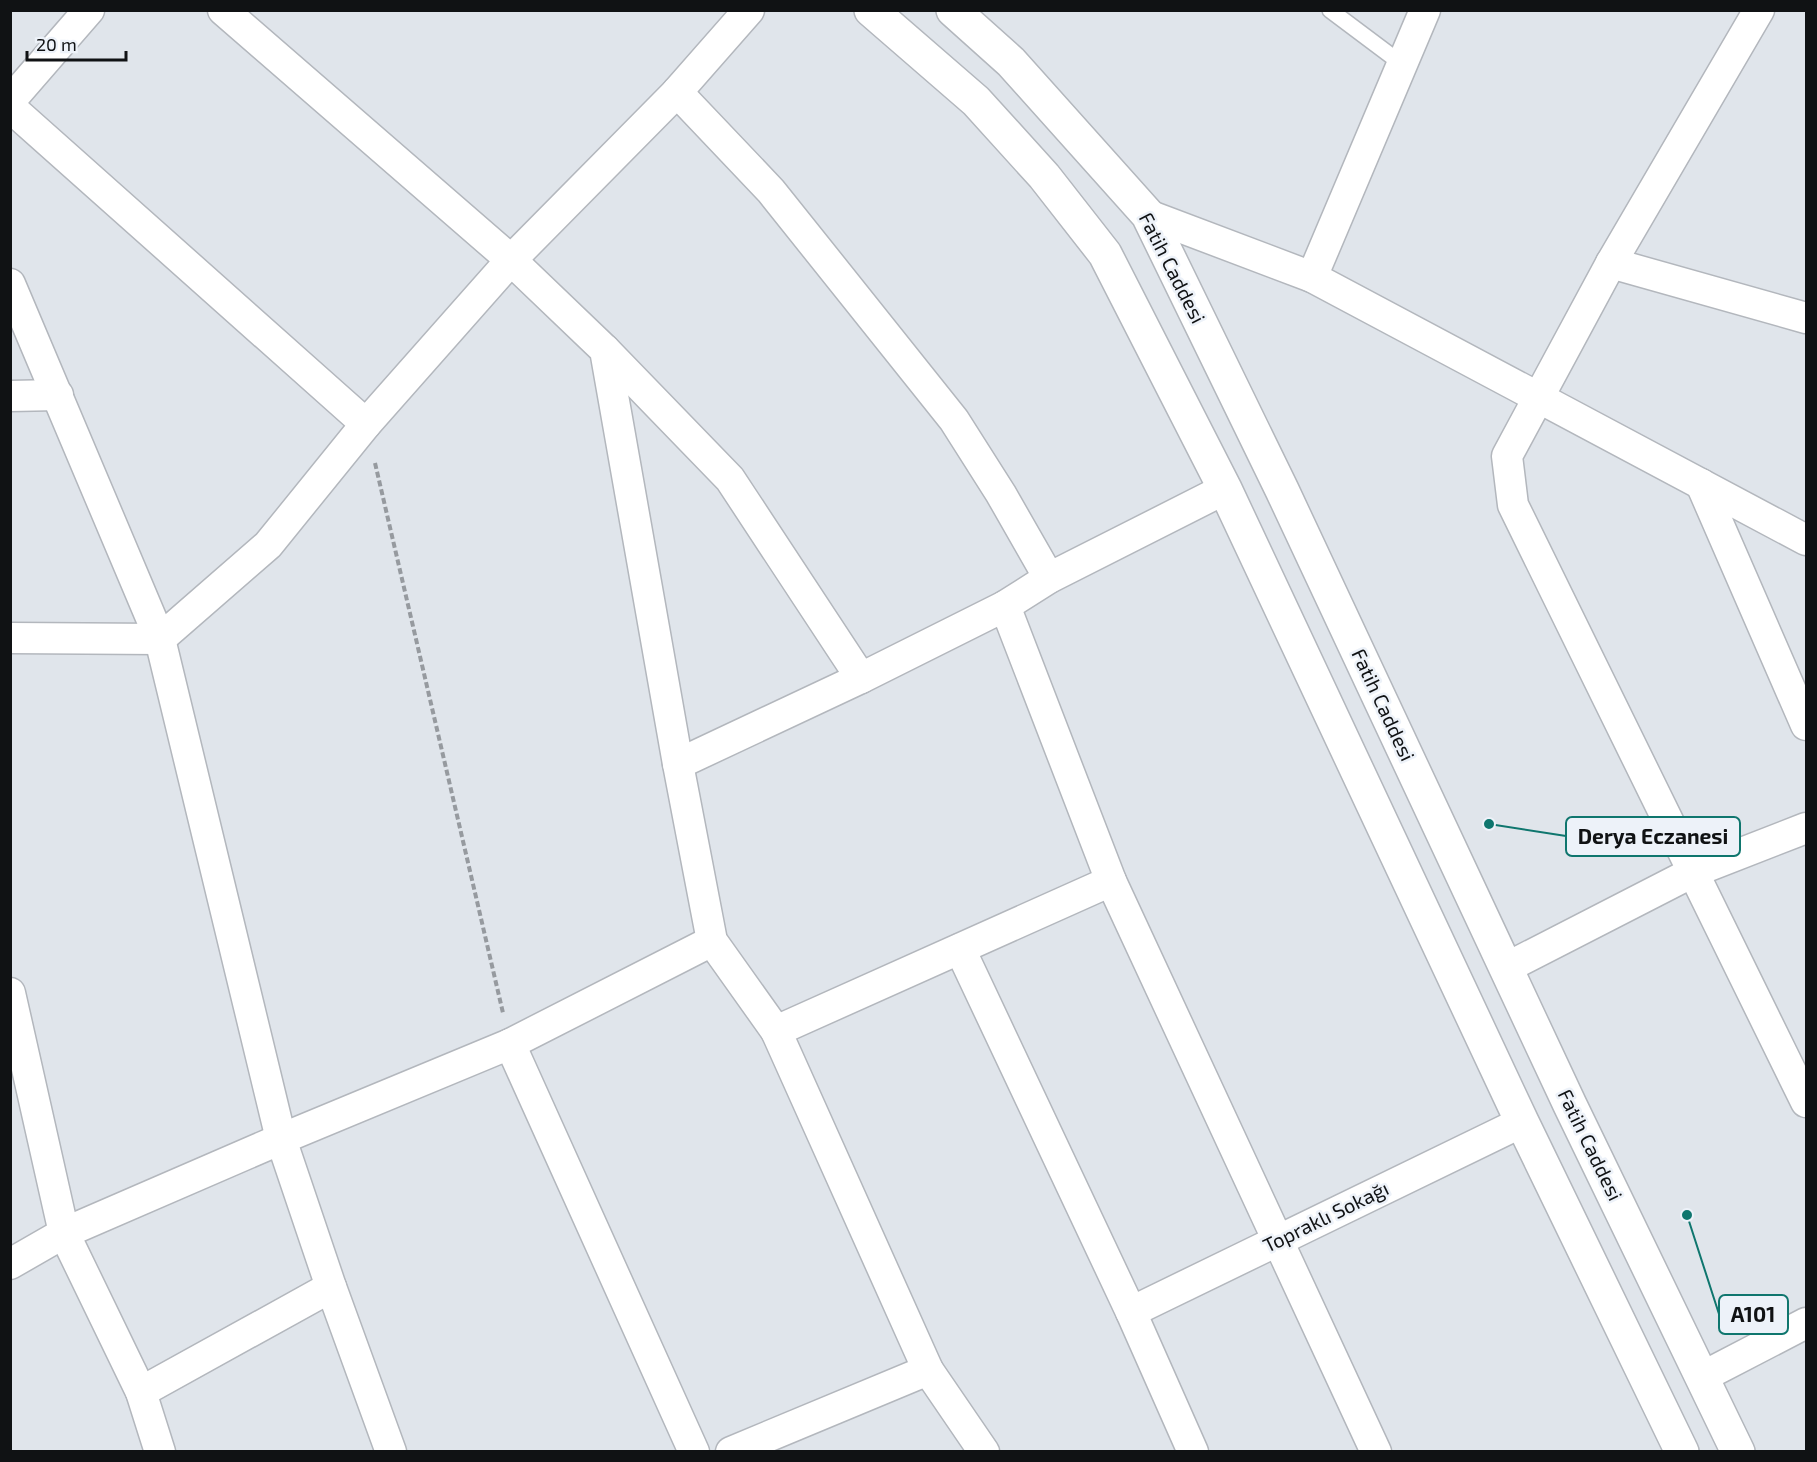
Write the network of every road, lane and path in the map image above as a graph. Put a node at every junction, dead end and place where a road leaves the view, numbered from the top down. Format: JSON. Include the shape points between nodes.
{"nodes":[{"id":1,"x":89,"y":10,"type":"edge"},
{"id":2,"x":223,"y":10,"type":"edge"},
{"id":3,"x":749,"y":10,"type":"edge"},
{"id":4,"x":871,"y":10,"type":"edge"},
{"id":5,"x":953,"y":10,"type":"edge"},
{"id":6,"x":1330,"y":10,"type":"edge"},
{"id":7,"x":1425,"y":10,"type":"edge"},
{"id":8,"x":1759,"y":10,"type":"edge"},
{"id":9,"x":1402,"y":64,"type":"junction"},
{"id":10,"x":677,"y":92,"type":"junction"},
{"id":11,"x":10,"y":101,"type":"edge"},
{"id":12,"x":10,"y":107,"type":"edge"},
{"id":13,"x":1148,"y":214,"type":"junction"},
{"id":14,"x":511,"y":260,"type":"junction"},
{"id":15,"x":1611,"y":263,"type":"junction"},
{"id":16,"x":1312,"y":277,"type":"junction"},
{"id":17,"x":10,"y":284,"type":"edge"},
{"id":18,"x":1806,"y":318,"type":"edge"},
{"id":19,"x":605,"y":350,"type":"junction"},
{"id":20,"x":58,"y":395,"type":"junction"},
{"id":21,"x":10,"y":396,"type":"edge"},
{"id":22,"x":1538,"y":399,"type":"junction"},
{"id":23,"x":366,"y":424,"type":"junction"},
{"id":24,"x":1701,"y":484,"type":"junction"},
{"id":25,"x":1225,"y":489,"type":"junction"},
{"id":26,"x":1806,"y":540,"type":"edge"},
{"id":27,"x":1049,"y":578,"type":"junction"},
{"id":28,"x":1005,"y":606,"type":"junction"},
{"id":29,"x":10,"y":638,"type":"edge"},
{"id":30,"x":160,"y":639,"type":"junction"},
{"id":31,"x":861,"y":678,"type":"junction"},
{"id":32,"x":1806,"y":725,"type":"edge"},
{"id":33,"x":678,"y":764,"type":"junction"},
{"id":34,"x":1806,"y":828,"type":"edge"},
{"id":35,"x":1693,"y":872,"type":"junction"},
{"id":36,"x":1111,"y":881,"type":"junction"},
{"id":37,"x":712,"y":941,"type":"junction"},
{"id":38,"x":960,"y":949,"type":"junction"},
{"id":39,"x":1506,"y":968,"type":"junction"},
{"id":40,"x":10,"y":993,"type":"edge"},
{"id":41,"x":776,"y":1031,"type":"junction"},
{"id":42,"x":510,"y":1044,"type":"junction"},
{"id":43,"x":1806,"y":1102,"type":"edge"},
{"id":44,"x":1522,"y":1122,"type":"junction"},
{"id":45,"x":281,"y":1139,"type":"junction"},
{"id":46,"x":64,"y":1233,"type":"junction"},
{"id":47,"x":1278,"y":1241,"type":"junction"},
{"id":48,"x":10,"y":1264,"type":"edge"},
{"id":49,"x":331,"y":1287,"type":"junction"},
{"id":50,"x":1131,"y":1312,"type":"junction"},
{"id":51,"x":1806,"y":1323,"type":"edge"},
{"id":52,"x":928,"y":1370,"type":"junction"},
{"id":53,"x":1702,"y":1377,"type":"junction"},
{"id":54,"x":141,"y":1392,"type":"junction"},
{"id":55,"x":160,"y":1452,"type":"edge"},
{"id":56,"x":391,"y":1452,"type":"edge"},
{"id":57,"x":694,"y":1452,"type":"edge"},
{"id":58,"x":731,"y":1452,"type":"edge"},
{"id":59,"x":984,"y":1452,"type":"edge"},
{"id":60,"x":1193,"y":1452,"type":"edge"},
{"id":61,"x":1376,"y":1452,"type":"edge"},
{"id":62,"x":1682,"y":1452,"type":"edge"},
{"id":63,"x":1738,"y":1452,"type":"edge"}],
"edges":[{"from":1,"to":11,"type":"street"},
{"from":2,"to":14,"type":"street"},
{"from":3,"to":10,"type":"street"},
{"from":4,"to":25,"type":"main road","via":[[976,101],[1044,176],[1106,254]]},
{"from":5,"to":13,"type":"main road","name":"Fatih Caddesi","via":[[1011,62]]},
{"from":6,"to":9,"type":"lane"},
{"from":7,"to":9,"type":"street"},
{"from":8,"to":15,"type":"street"},
{"from":9,"to":16,"type":"street"},
{"from":10,"to":14,"type":"street"},
{"from":10,"to":27,"type":"street","via":[[771,191],[954,420]]},
{"from":12,"to":23,"type":"street"},
{"from":13,"to":16,"type":"street"},
{"from":13,"to":39,"type":"main road","name":"Fatih Caddesi"},
{"from":14,"to":19,"type":"street"},
{"from":14,"to":23,"type":"street"},
{"from":15,"to":18,"type":"street"},
{"from":15,"to":22,"type":"street"},
{"from":16,"to":22,"type":"street"},
{"from":17,"to":20,"type":"street"},
{"from":19,"to":31,"type":"street","via":[[730,479]]},
{"from":19,"to":33,"type":"street"},
{"from":20,"to":21,"type":"street"},
{"from":20,"to":30,"type":"street"},
{"from":22,"to":24,"type":"street"},
{"from":22,"to":35,"type":"street","via":[[1507,456],[1513,505]]},
{"from":23,"to":30,"type":"street","via":[[268,545]]},
{"from":23,"to":42,"type":"path"},
{"from":24,"to":26,"type":"street"},
{"from":24,"to":32,"type":"street"},
{"from":25,"to":27,"type":"street"},
{"from":25,"to":44,"type":"main road"},
{"from":27,"to":28,"type":"street"},
{"from":28,"to":31,"type":"street"},
{"from":28,"to":36,"type":"street"},
{"from":29,"to":30,"type":"street"},
{"from":30,"to":45,"type":"street"},
{"from":31,"to":33,"type":"street"},
{"from":33,"to":37,"type":"street"},
{"from":34,"to":35,"type":"street"},
{"from":35,"to":39,"type":"street"},
{"from":35,"to":43,"type":"street"},
{"from":36,"to":38,"type":"street"},
{"from":36,"to":47,"type":"street"},
{"from":37,"to":41,"type":"street"},
{"from":37,"to":42,"type":"street"},
{"from":38,"to":41,"type":"street"},
{"from":38,"to":50,"type":"street"},
{"from":39,"to":53,"type":"main road","name":"Fatih Caddesi"},
{"from":40,"to":46,"type":"street"},
{"from":41,"to":52,"type":"street"},
{"from":42,"to":45,"type":"street"},
{"from":42,"to":57,"type":"street"},
{"from":44,"to":47,"type":"street","name":"Topraklı Sokağı"},
{"from":44,"to":62,"type":"main road"},
{"from":45,"to":46,"type":"street"},
{"from":45,"to":49,"type":"street"},
{"from":46,"to":48,"type":"street"},
{"from":46,"to":54,"type":"street"},
{"from":47,"to":50,"type":"street","name":"Topraklı Sokağı"},
{"from":47,"to":61,"type":"street"},
{"from":49,"to":54,"type":"street"},
{"from":49,"to":56,"type":"street"},
{"from":50,"to":60,"type":"street"},
{"from":51,"to":53,"type":"street"},
{"from":52,"to":58,"type":"street"},
{"from":52,"to":59,"type":"street"},
{"from":53,"to":63,"type":"main road","name":"Fatih Caddesi"},
{"from":54,"to":55,"type":"street"}]}
